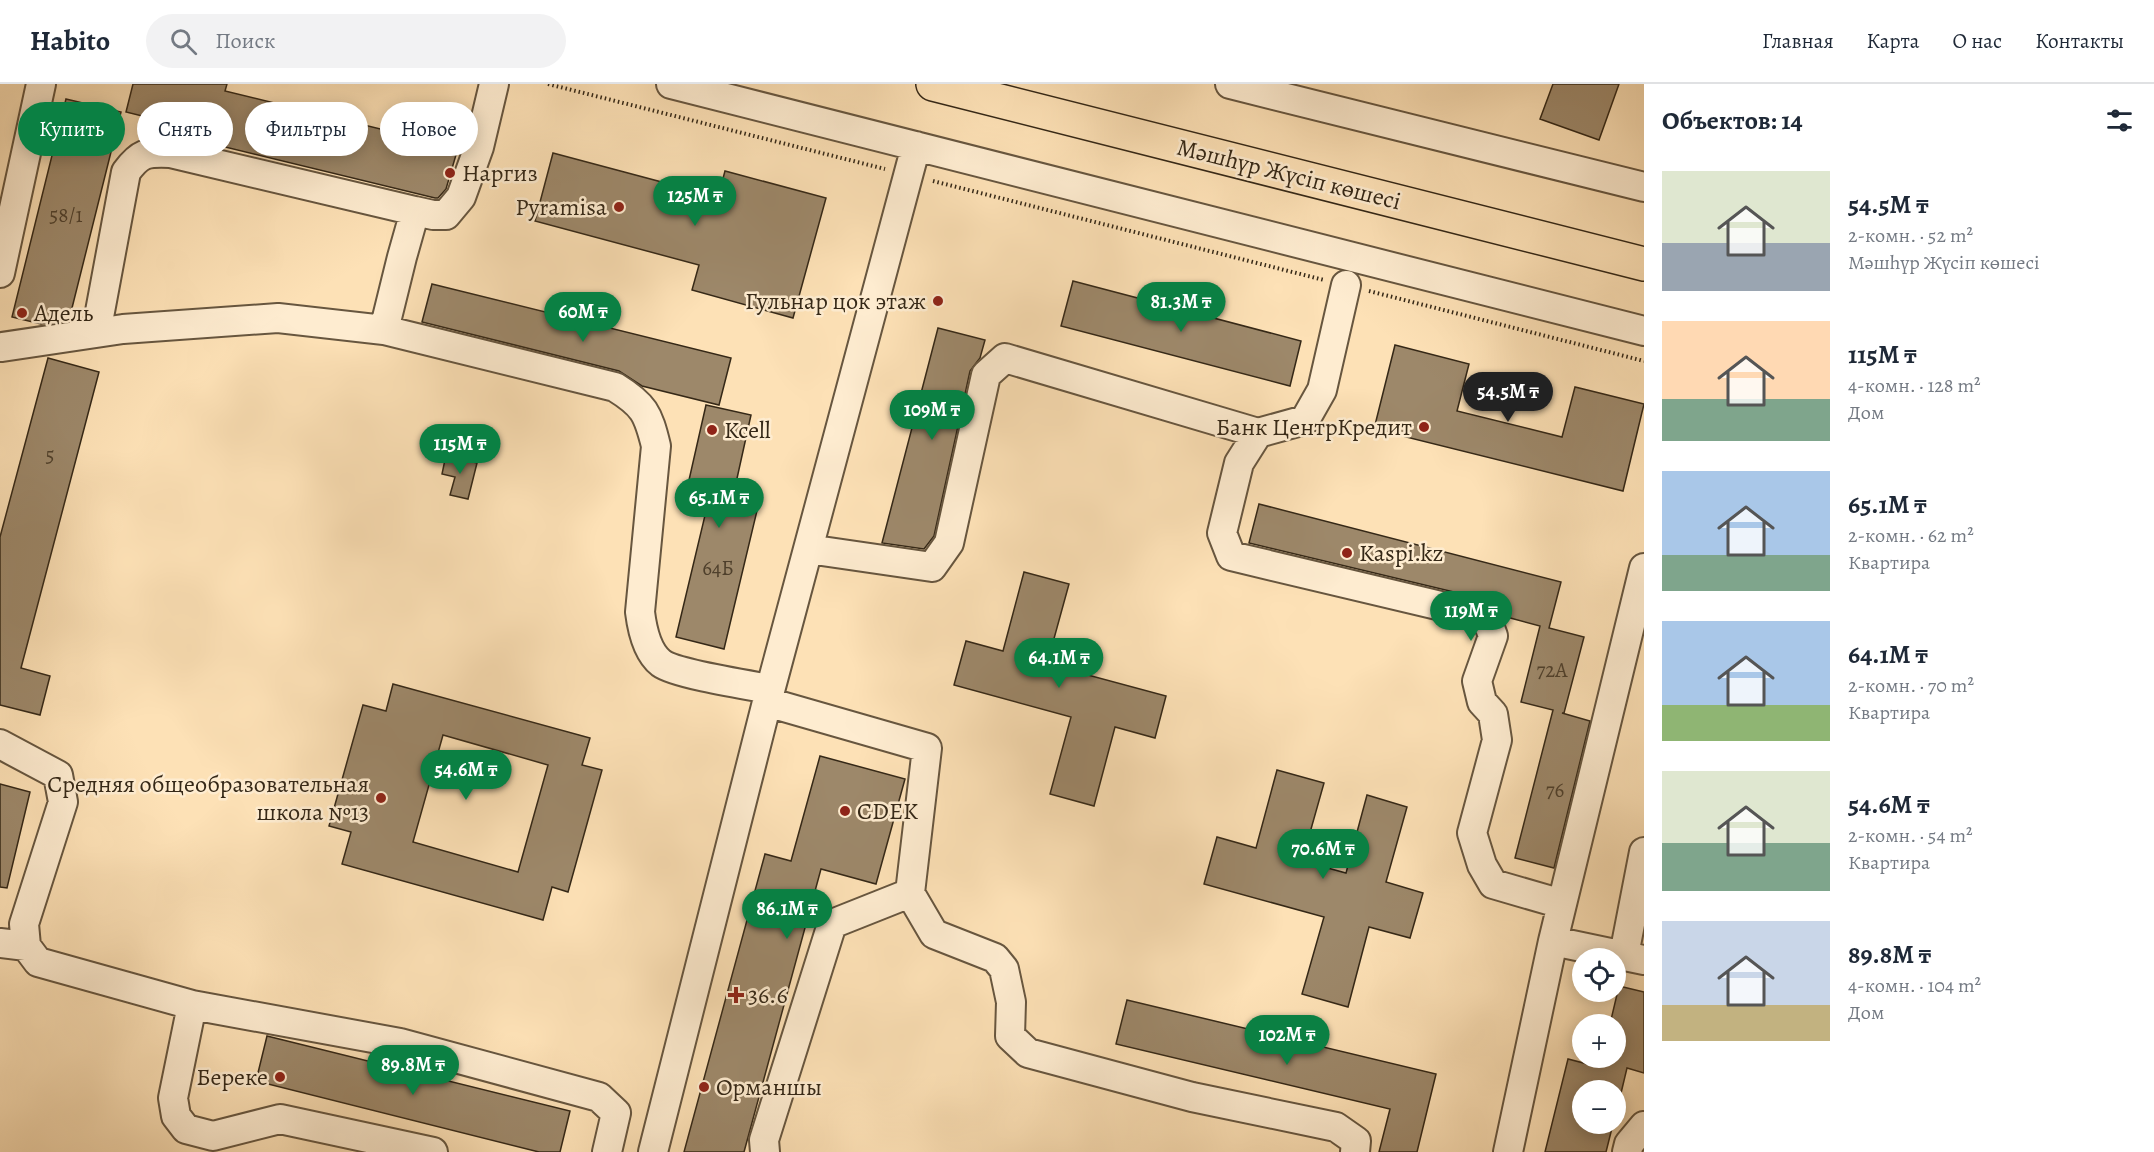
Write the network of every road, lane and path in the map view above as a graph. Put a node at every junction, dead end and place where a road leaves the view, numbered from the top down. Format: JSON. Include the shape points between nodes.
{"nodes":[{"id":1,"x":41,"y":84,"type":"edge"},
{"id":2,"x":494,"y":84,"type":"edge"},
{"id":3,"x":548,"y":84,"type":"edge"},
{"id":4,"x":671,"y":84,"type":"edge"},
{"id":5,"x":933,"y":84,"type":"edge"},
{"id":6,"x":1230,"y":84,"type":"edge"},
{"id":7,"x":916,"y":146,"type":"junction"},
{"id":8,"x":908,"y":175,"type":"junction"},
{"id":9,"x":1644,"y":187,"type":"edge"},
{"id":10,"x":415,"y":211,"type":"junction"},
{"id":11,"x":1644,"y":264,"type":"edge"},
{"id":12,"x":0,"y":273,"type":"edge"},
{"id":13,"x":1346,"y":285,"type":"junction"},
{"id":14,"x":384,"y":330,"type":"junction"},
{"id":15,"x":1644,"y":331,"type":"edge"},
{"id":16,"x":96,"y":333,"type":"junction"},
{"id":17,"x":1,"y":344,"type":"edge"},
{"id":18,"x":1644,"y":361,"type":"edge"},
{"id":19,"x":1258,"y":433,"type":"junction"},
{"id":20,"x":808,"y":549,"type":"junction"},
{"id":21,"x":1644,"y":568,"type":"edge"},
{"id":22,"x":769,"y":696,"type":"junction"},
{"id":23,"x":0,"y":744,"type":"edge"},
{"id":24,"x":1644,"y":852,"type":"edge"},
{"id":25,"x":910,"y":893,"type":"junction"},
{"id":26,"x":1562,"y":904,"type":"junction"},
{"id":27,"x":1553,"y":941,"type":"junction"},
{"id":28,"x":13,"y":945,"type":"edge"},
{"id":29,"x":1634,"y":958,"type":"edge"},
{"id":30,"x":192,"y":1005,"type":"junction"},
{"id":31,"x":1644,"y":1126,"type":"edge"},
{"id":32,"x":433,"y":1152,"type":"edge"},
{"id":33,"x":607,"y":1152,"type":"edge"},
{"id":34,"x":653,"y":1152,"type":"edge"},
{"id":35,"x":765,"y":1152,"type":"edge"},
{"id":36,"x":1355,"y":1152,"type":"edge"},
{"id":37,"x":1509,"y":1152,"type":"edge"},
{"id":38,"x":1627,"y":1152,"type":"edge"}],
"edges":[{"from":1,"to":12,"type":"street"},
{"from":2,"to":10,"type":"street","via":[[462,197],[446,215]]},
{"from":3,"to":8,"type":"path"},
{"from":4,"to":7,"type":"street"},
{"from":5,"to":11,"type":"main road","name":"Мәшһүр Жүсіп көшесі"},
{"from":6,"to":9,"type":"street"},
{"from":7,"to":8,"type":"street"},
{"from":7,"to":15,"type":"street"},
{"from":8,"to":13,"type":"path"},
{"from":8,"to":20,"type":"street"},
{"from":10,"to":14,"type":"street"},
{"from":10,"to":16,"type":"street","via":[[170,153],[150,152],[136,158],[126,172]]},
{"from":13,"to":18,"type":"path"},
{"from":13,"to":19,"type":"street","via":[[1322,390],[1305,420]]},
{"from":14,"to":16,"type":"street","via":[[278,318]]},
{"from":14,"to":22,"type":"street","via":[[615,387],[643,408],[656,446],[640,612],[644,637],[661,663]]},
{"from":16,"to":17,"type":"street"},
{"from":19,"to":20,"type":"street","via":[[1005,358],[986,375],[950,543],[932,567]]},
{"from":19,"to":26,"type":"street","via":[[1239,464],[1222,533],[1230,556],[1479,615],[1489,625],[1493,636],[1477,681],[1482,702],[1493,714],[1497,740],[1472,833],[1493,884]]},
{"from":20,"to":22,"type":"street"},
{"from":21,"to":26,"type":"street"},
{"from":22,"to":25,"type":"street","via":[[927,748]]},
{"from":22,"to":34,"type":"street"},
{"from":23,"to":28,"type":"street","via":[[58,775],[63,802],[24,924]]},
{"from":24,"to":29,"type":"street"},
{"from":25,"to":35,"type":"street","via":[[832,924],[764,1140]]},
{"from":25,"to":36,"type":"street","via":[[934,934],[995,958],[1004,969],[1011,1002],[1010,1036],[1028,1053],[1192,1097],[1336,1127],[1356,1141]]},
{"from":26,"to":27,"type":"street"},
{"from":27,"to":29,"type":"street"},
{"from":27,"to":37,"type":"street"},
{"from":28,"to":30,"type":"street","via":[[38,962]]},
{"from":30,"to":32,"type":"street","via":[[173,1098],[176,1116],[186,1129],[213,1136],[280,1119]]},
{"from":30,"to":33,"type":"street","via":[[400,1043],[599,1098],[616,1113]]},
{"from":31,"to":38,"type":"street"}]}
